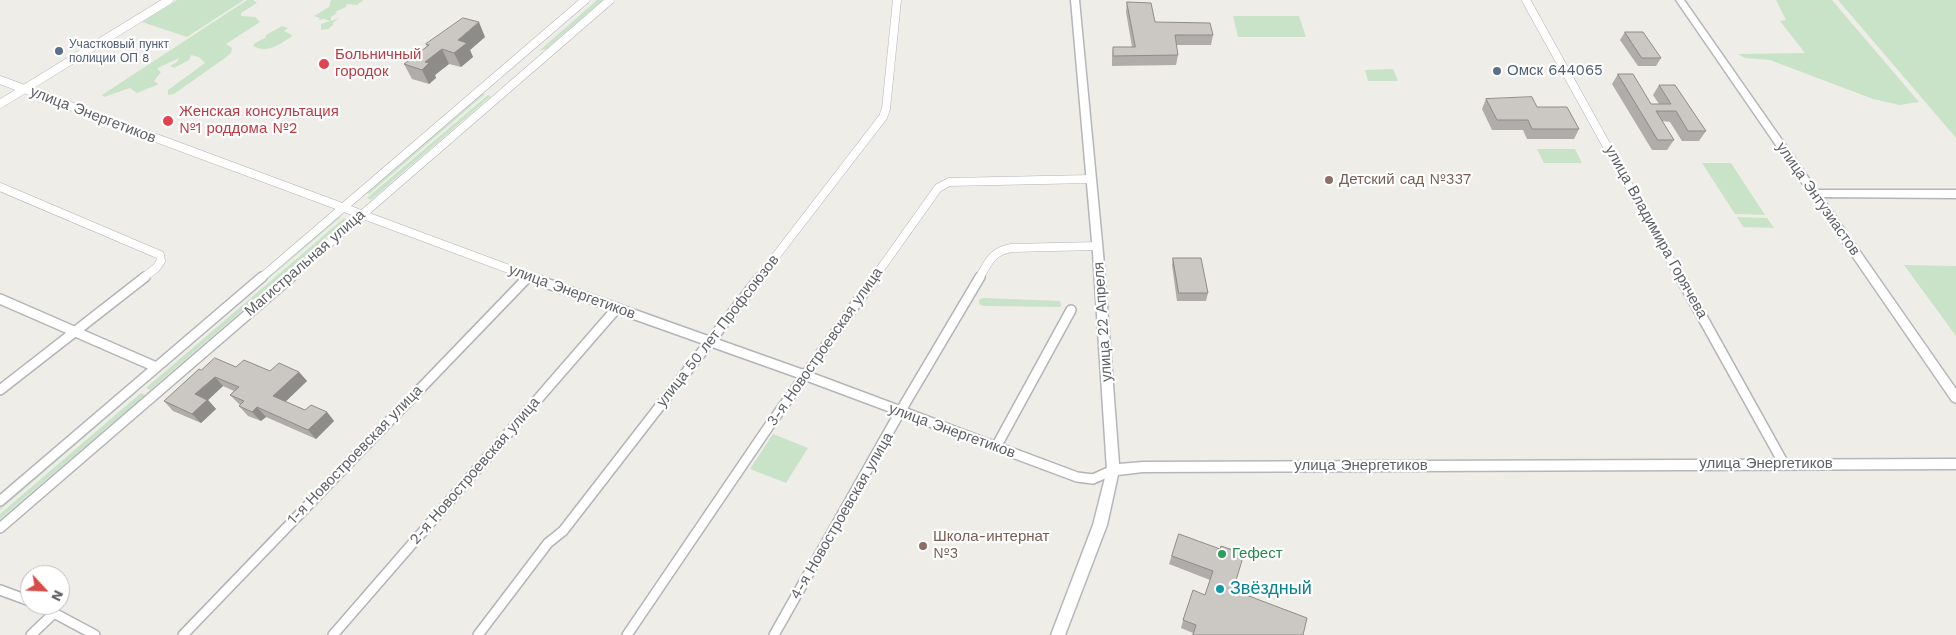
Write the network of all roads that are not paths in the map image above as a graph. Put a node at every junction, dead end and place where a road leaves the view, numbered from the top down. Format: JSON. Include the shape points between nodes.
{"nodes":[{"id":1,"x":169,"y":0,"type":"edge"},
{"id":2,"x":585,"y":0,"type":"edge"},
{"id":3,"x":610,"y":0,"type":"edge"},
{"id":4,"x":896,"y":0,"type":"edge"},
{"id":5,"x":1075,"y":0,"type":"edge"},
{"id":6,"x":1526,"y":0,"type":"edge"},
{"id":7,"x":1680,"y":0,"type":"edge"},
{"id":8,"x":0,"y":80,"type":"edge"},
{"id":9,"x":25,"y":89,"type":"junction"},
{"id":10,"x":0,"y":104,"type":"edge"},
{"id":11,"x":1091,"y":179,"type":"junction"},
{"id":12,"x":0,"y":187,"type":"edge"},
{"id":13,"x":1814,"y":193,"type":"junction"},
{"id":14,"x":1956,"y":194,"type":"edge"},
{"id":15,"x":344,"y":207,"type":"junction"},
{"id":16,"x":362,"y":213,"type":"junction"},
{"id":17,"x":1097,"y":246,"type":"junction"},
{"id":18,"x":528,"y":276,"type":"junction"},
{"id":19,"x":0,"y":299,"type":"edge"},
{"id":20,"x":617,"y":308,"type":"junction"},
{"id":21,"x":1071,"y":310,"type":"dead end"},
{"id":22,"x":76,"y":331,"type":"junction"},
{"id":23,"x":710,"y":341,"type":"junction"},
{"id":24,"x":156,"y":367,"type":"junction"},
{"id":25,"x":807,"y":376,"type":"junction"},
{"id":26,"x":0,"y":390,"type":"edge"},
{"id":27,"x":1956,"y":398,"type":"edge"},
{"id":28,"x":900,"y":412,"type":"junction"},
{"id":29,"x":996,"y":447,"type":"junction"},
{"id":30,"x":1784,"y":464,"type":"junction"},
{"id":31,"x":1956,"y":464,"type":"edge"},
{"id":32,"x":1113,"y":470,"type":"junction"},
{"id":33,"x":0,"y":501,"type":"edge"},
{"id":34,"x":0,"y":528,"type":"edge"},
{"id":35,"x":0,"y":590,"type":"edge"},
{"id":36,"x":20,"y":597,"type":"edge"},
{"id":37,"x":52,"y":615,"type":"edge"},
{"id":38,"x":58,"y":615,"type":"edge"},
{"id":39,"x":31,"y":635,"type":"edge"},
{"id":40,"x":95,"y":635,"type":"edge"},
{"id":41,"x":183,"y":635,"type":"edge"},
{"id":42,"x":333,"y":635,"type":"edge"},
{"id":43,"x":478,"y":635,"type":"edge"},
{"id":44,"x":627,"y":635,"type":"edge"},
{"id":45,"x":774,"y":635,"type":"edge"},
{"id":46,"x":1058,"y":635,"type":"edge"}],
"edges":[{"from":1,"to":9,"type":"street"},
{"from":2,"to":15,"type":"street","name":"Магистральная улица"},
{"from":3,"to":16,"type":"street","name":"Магистральная улица"},
{"from":4,"to":23,"type":"street","name":"улица 50 лет Профсоюзов","via":[[885,113]]},
{"from":5,"to":11,"type":"main road","name":"улица 22 Апреля"},
{"from":6,"to":30,"type":"street","name":"улица Владимира Горячева"},
{"from":7,"to":13,"type":"main road","name":"улица Энтузиастов"},
{"from":8,"to":9,"type":"street","name":"улица Энергетиков"},
{"from":9,"to":10,"type":"street"},
{"from":9,"to":15,"type":"street","name":"улица Энергетиков"},
{"from":11,"to":17,"type":"main road","name":"улица 22 Апреля"},
{"from":11,"to":25,"type":"street","name":"3-я Новостроевская улица","via":[[943,184]]},
{"from":12,"to":22,"type":"street","via":[[160,255],[161,261],[156,268]]},
{"from":13,"to":14,"type":"main road"},
{"from":13,"to":27,"type":"main road","name":"улица Энтузиастов"},
{"from":15,"to":16,"type":"street","name":"улица Энергетиков"},
{"from":15,"to":24,"type":"street","name":"Магистральная улица"},
{"from":16,"to":18,"type":"street","name":"улица Энергетиков"},
{"from":16,"to":34,"type":"street","name":"Магистральная улица"},
{"from":17,"to":28,"type":"street","name":"4-я Новостроевская улица","via":[[1011,248],[993,255]]},
{"from":17,"to":32,"type":"main road","name":"улица 22 Апреля"},
{"from":18,"to":20,"type":"street","name":"улица Энергетиков"},
{"from":18,"to":41,"type":"street","name":"1-я Новостроевская улица"},
{"from":19,"to":22,"type":"street"},
{"from":20,"to":23,"type":"street","name":"улица Энергетиков"},
{"from":20,"to":42,"type":"street","name":"2-я Новостроевская улица"},
{"from":21,"to":29,"type":"street"},
{"from":22,"to":24,"type":"street"},
{"from":22,"to":26,"type":"street"},
{"from":23,"to":25,"type":"street","name":"улица Энергетиков"},
{"from":23,"to":43,"type":"street","name":"улица 50 лет Профсоюзов"},
{"from":24,"to":33,"type":"street","name":"Магистральная улица"},
{"from":25,"to":28,"type":"street","name":"улица Энергетиков"},
{"from":25,"to":44,"type":"street","name":"3-я Новостроевская улица"},
{"from":28,"to":29,"type":"street","name":"улица Энергетиков"},
{"from":28,"to":45,"type":"street","name":"4-я Новостроевская улица"},
{"from":29,"to":32,"type":"street","name":"улица Энергетиков","via":[[1077,477],[1093,479]]},
{"from":30,"to":31,"type":"main road","name":"улица Энергетиков"},
{"from":30,"to":32,"type":"main road","name":"улица Энергетиков","via":[[1144,467]]},
{"from":32,"to":46,"type":"main road","name":"улица 22 Апреля","via":[[1100,525]]},
{"from":35,"to":36,"type":"street"},
{"from":37,"to":39,"type":"street"},
{"from":38,"to":40,"type":"street"}]}
